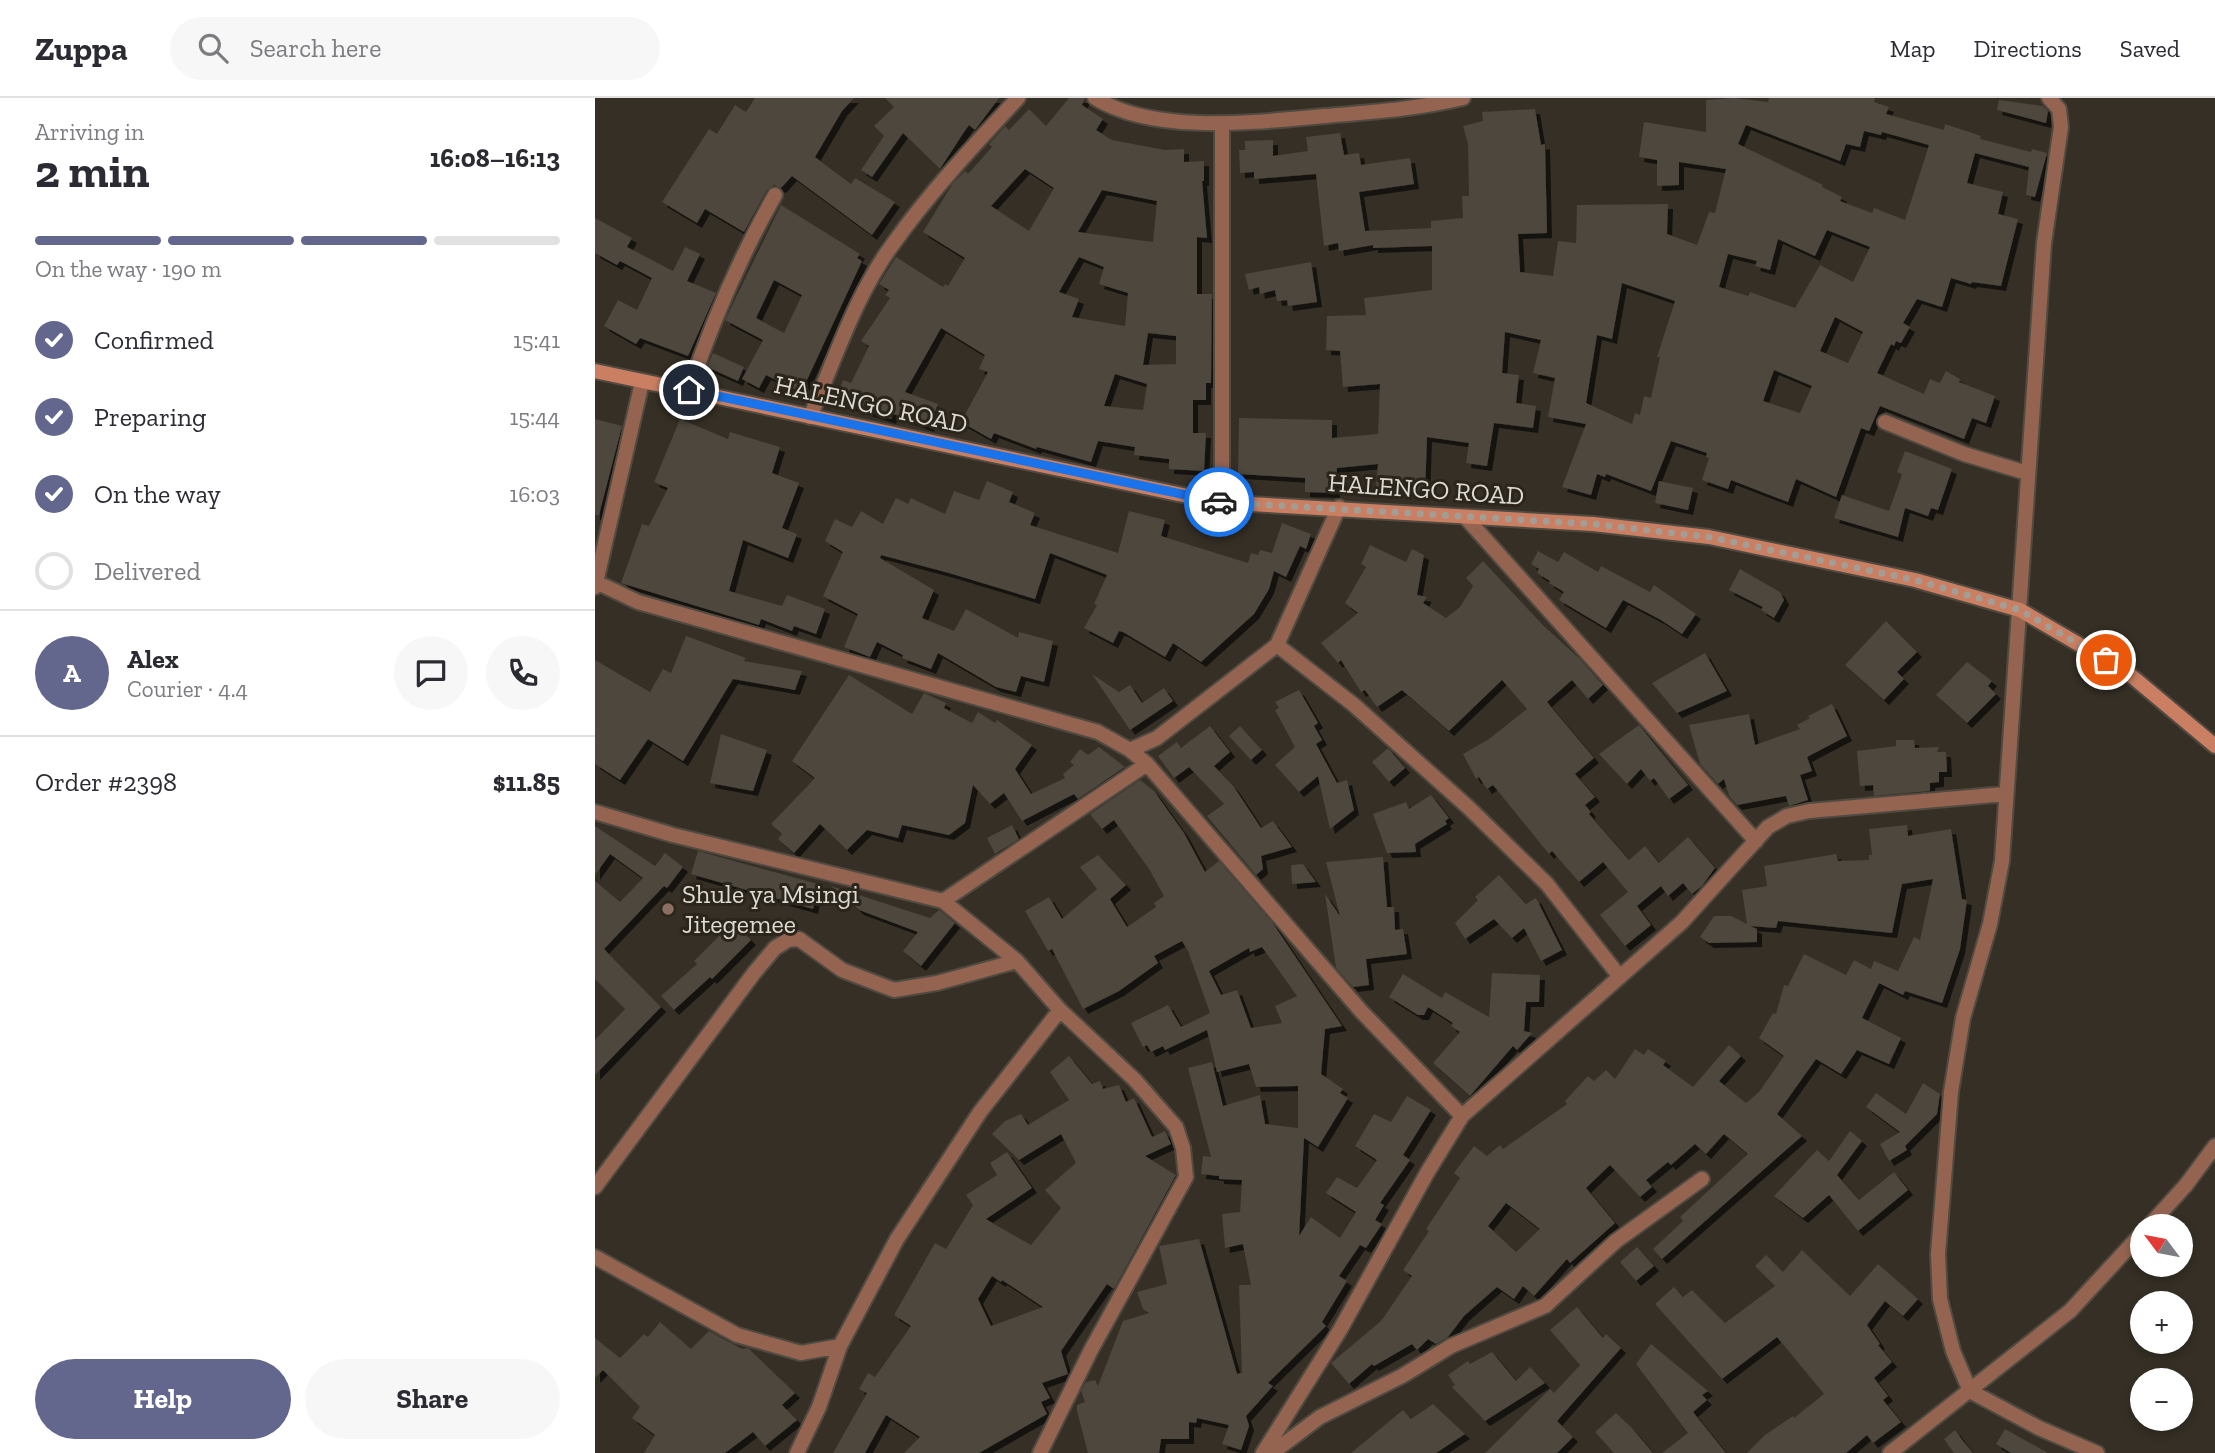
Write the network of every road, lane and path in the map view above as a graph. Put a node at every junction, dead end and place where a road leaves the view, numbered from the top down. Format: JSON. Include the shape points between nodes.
{"nodes":[{"id":1,"x":1019,"y":98,"type":"edge"},
{"id":2,"x":1095,"y":98,"type":"edge"},
{"id":3,"x":1129,"y":98,"type":"edge"},
{"id":4,"x":1463,"y":98,"type":"edge"},
{"id":5,"x":2056,"y":102,"type":"edge"},
{"id":6,"x":1132,"y":114,"type":"junction"},
{"id":7,"x":1223,"y":125,"type":"junction"},
{"id":8,"x":775,"y":195,"type":"dead end"},
{"id":9,"x":595,"y":371,"type":"edge"},
{"id":10,"x":642,"y":382,"type":"junction"},
{"id":11,"x":689,"y":390,"type":"junction"},
{"id":12,"x":810,"y":416,"type":"junction"},
{"id":13,"x":1885,"y":422,"type":"dead end"},
{"id":14,"x":2027,"y":473,"type":"junction"},
{"id":15,"x":1222,"y":503,"type":"junction"},
{"id":16,"x":1339,"y":507,"type":"junction"},
{"id":17,"x":1467,"y":519,"type":"junction"},
{"id":18,"x":596,"y":584,"type":"edge"},
{"id":19,"x":2020,"y":610,"type":"junction"},
{"id":20,"x":1277,"y":645,"type":"junction"},
{"id":21,"x":2215,"y":746,"type":"edge"},
{"id":22,"x":1131,"y":750,"type":"junction"},
{"id":23,"x":1147,"y":764,"type":"junction"},
{"id":24,"x":2005,"y":794,"type":"junction"},
{"id":25,"x":595,"y":812,"type":"edge"},
{"id":26,"x":1756,"y":841,"type":"junction"},
{"id":27,"x":943,"y":901,"type":"junction"},
{"id":28,"x":1017,"y":961,"type":"junction"},
{"id":29,"x":1620,"y":977,"type":"junction"},
{"id":30,"x":1060,"y":1010,"type":"junction"},
{"id":31,"x":1462,"y":1116,"type":"junction"},
{"id":32,"x":2215,"y":1146,"type":"edge"},
{"id":33,"x":1702,"y":1179,"type":"dead end"},
{"id":34,"x":595,"y":1187,"type":"edge"},
{"id":35,"x":2160,"y":1214,"type":"edge"},
{"id":36,"x":2130,"y":1246,"type":"edge"},
{"id":37,"x":595,"y":1256,"type":"edge"},
{"id":38,"x":840,"y":1346,"type":"junction"},
{"id":39,"x":1971,"y":1391,"type":"junction"},
{"id":40,"x":797,"y":1453,"type":"edge"},
{"id":41,"x":1040,"y":1453,"type":"edge"},
{"id":42,"x":1263,"y":1453,"type":"edge"},
{"id":43,"x":1272,"y":1453,"type":"edge"},
{"id":44,"x":1890,"y":1453,"type":"edge"},
{"id":45,"x":2097,"y":1453,"type":"edge"}],
"edges":[{"from":1,"to":12,"type":"street","via":[[893,244],[868,285]]},
{"from":2,"to":6,"type":"street"},
{"from":3,"to":6,"type":"street"},
{"from":4,"to":7,"type":"street","via":[[1425,107]]},
{"from":5,"to":14,"type":"street","via":[[2061,127],[2044,243]]},
{"from":6,"to":7,"type":"street"},
{"from":7,"to":15,"type":"street"},
{"from":8,"to":11,"type":"street","via":[[745,249]]},
{"from":9,"to":10,"type":"street","name":"HALENGO ROAD"},
{"from":10,"to":11,"type":"street","name":"HALENGO ROAD"},
{"from":10,"to":18,"type":"street"},
{"from":11,"to":12,"type":"street","name":"HALENGO ROAD"},
{"from":12,"to":15,"type":"street","name":"HALENGO ROAD"},
{"from":13,"to":14,"type":"street"},
{"from":14,"to":19,"type":"street"},
{"from":15,"to":16,"type":"street","name":"HALENGO ROAD"},
{"from":16,"to":17,"type":"street","name":"HALENGO ROAD"},
{"from":16,"to":20,"type":"street"},
{"from":17,"to":19,"type":"street","name":"HALENGO ROAD","via":[[1593,524],[1709,537],[1915,580]]},
{"from":17,"to":26,"type":"street"},
{"from":18,"to":22,"type":"street","via":[[638,602],[1067,723]]},
{"from":19,"to":21,"type":"street","name":"HALENGO ROAD","via":[[2128,673]]},
{"from":19,"to":24,"type":"street"},
{"from":20,"to":22,"type":"street","via":[[1157,738]]},
{"from":20,"to":29,"type":"street","via":[[1354,705],[1468,807],[1547,884]]},
{"from":22,"to":23,"type":"street"},
{"from":23,"to":27,"type":"street"},
{"from":23,"to":31,"type":"street","via":[[1361,1011]]},
{"from":24,"to":26,"type":"street","via":[[1809,811],[1778,820]]},
{"from":24,"to":39,"type":"street","via":[[2002,861],[1990,924],[1963,1018],[1951,1093],[1940,1229],[1940,1299],[1953,1351]]},
{"from":25,"to":27,"type":"street"},
{"from":26,"to":29,"type":"street","via":[[1682,922]]},
{"from":27,"to":28,"type":"street"},
{"from":28,"to":30,"type":"street"},
{"from":28,"to":34,"type":"street","via":[[894,990],[842,970],[799,939],[788,940],[754,973]]},
{"from":29,"to":31,"type":"street"},
{"from":30,"to":38,"type":"street","via":[[979,1112],[921,1202]]},
{"from":30,"to":41,"type":"street","via":[[1135,1080],[1175,1127],[1186,1177]]},
{"from":31,"to":42,"type":"street","via":[[1341,1330]]},
{"from":32,"to":35,"type":"street"},
{"from":33,"to":43,"type":"street","via":[[1616,1241],[1545,1306],[1451,1346],[1320,1417]]},
{"from":36,"to":39,"type":"street","via":[[2070,1311]]},
{"from":37,"to":38,"type":"street","via":[[737,1335],[801,1353]]},
{"from":38,"to":40,"type":"street"},
{"from":39,"to":44,"type":"street"},
{"from":39,"to":45,"type":"street"}]}
